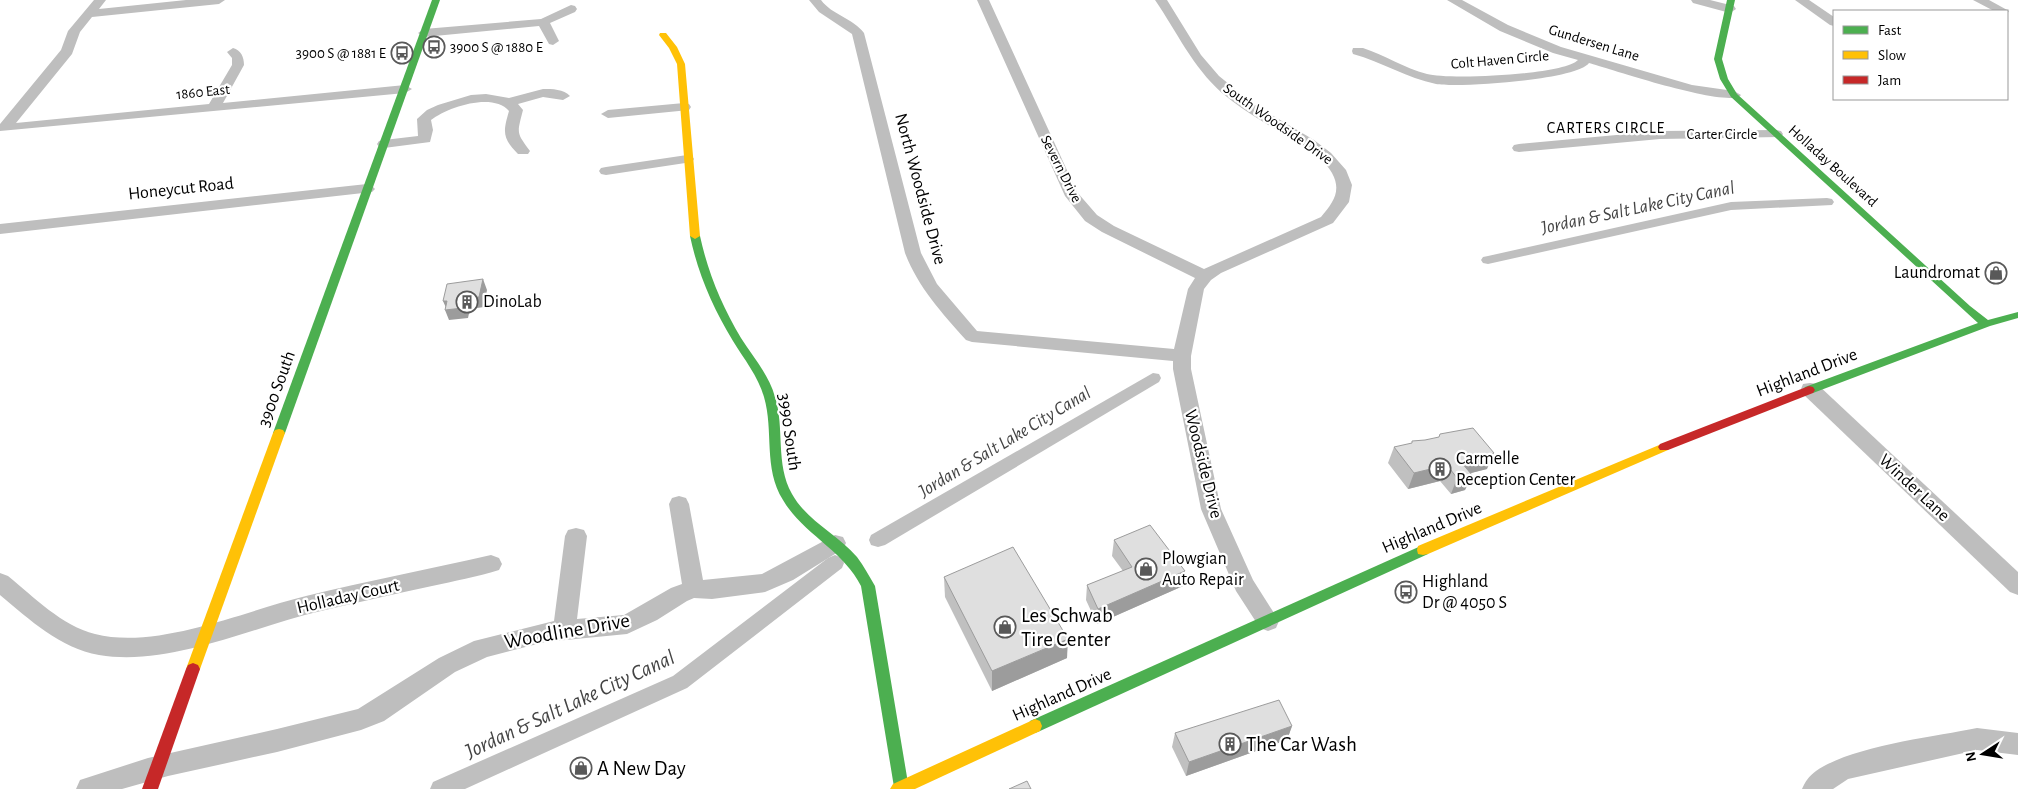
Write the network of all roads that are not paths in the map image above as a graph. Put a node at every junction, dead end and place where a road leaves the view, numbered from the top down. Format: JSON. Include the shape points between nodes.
{"nodes":[{"id":1,"x":100,"y":0,"type":"edge"},
{"id":2,"x":219,"y":0,"type":"edge"},
{"id":3,"x":436,"y":0,"type":"edge"},
{"id":4,"x":815,"y":0,"type":"edge"},
{"id":5,"x":983,"y":0,"type":"edge"},
{"id":6,"x":1161,"y":0,"type":"edge"},
{"id":7,"x":1453,"y":0,"type":"edge"},
{"id":8,"x":1698,"y":0,"type":"edge"},
{"id":9,"x":1801,"y":0,"type":"edge"},
{"id":10,"x":1979,"y":0,"type":"edge"},
{"id":11,"x":1731,"y":5,"type":"edge"},
{"id":12,"x":571,"y":9,"type":"dead end"},
{"id":13,"x":2001,"y":10,"type":"edge"},
{"id":14,"x":89,"y":14,"type":"junction"},
{"id":15,"x":1833,"y":21,"type":"edge"},
{"id":16,"x":543,"y":22,"type":"junction"},
{"id":17,"x":424,"y":32,"type":"junction"},
{"id":18,"x":663,"y":35,"type":"dead end"},
{"id":19,"x":553,"y":41,"type":"dead end"},
{"id":20,"x":1358,"y":50,"type":"dead end"},
{"id":21,"x":233,"y":52,"type":"dead end"},
{"id":22,"x":1585,"y":59,"type":"junction"},
{"id":23,"x":405,"y":89,"type":"junction"},
{"id":24,"x":1734,"y":95,"type":"junction"},
{"id":25,"x":563,"y":96,"type":"dead end"},
{"id":26,"x":510,"y":102,"type":"junction"},
{"id":27,"x":684,"y":106,"type":"junction"},
{"id":28,"x":214,"y":107,"type":"junction"},
{"id":29,"x":608,"y":114,"type":"dead end"},
{"id":30,"x":1776,"y":134,"type":"junction"},
{"id":31,"x":384,"y":144,"type":"junction"},
{"id":32,"x":1519,"y":148,"type":"dead end"},
{"id":33,"x":523,"y":151,"type":"dead end"},
{"id":34,"x":687,"y":159,"type":"junction"},
{"id":35,"x":606,"y":171,"type":"dead end"},
{"id":36,"x":367,"y":190,"type":"junction"},
{"id":37,"x":0,"y":229,"type":"edge"},
{"id":38,"x":1205,"y":276,"type":"junction"},
{"id":39,"x":2018,"y":315,"type":"edge"},
{"id":40,"x":1986,"y":324,"type":"junction"},
{"id":41,"x":1182,"y":356,"type":"junction"},
{"id":42,"x":1810,"y":389,"type":"junction"},
{"id":43,"x":679,"y":504,"type":"dead end"},
{"id":44,"x":576,"y":536,"type":"dead end"},
{"id":45,"x":835,"y":543,"type":"junction"},
{"id":46,"x":491,"y":564,"type":"dead end"},
{"id":47,"x":0,"y":582,"type":"edge"},
{"id":48,"x":2018,"y":586,"type":"edge"},
{"id":49,"x":694,"y":589,"type":"junction"},
{"id":50,"x":1268,"y":621,"type":"junction"},
{"id":51,"x":565,"y":628,"type":"junction"},
{"id":52,"x":206,"y":635,"type":"junction"},
{"id":53,"x":2018,"y":744,"type":"edge"},
{"id":54,"x":153,"y":778,"type":"edge"},
{"id":55,"x":900,"y":788,"type":"edge"},
{"id":56,"x":89,"y":789,"type":"edge"},
{"id":57,"x":1815,"y":789,"type":"edge"}],
"edges":[{"from":1,"to":14,"type":"street"},
{"from":2,"to":14,"type":"street"},
{"from":3,"to":17,"type":"main road","name":"3900 South"},
{"from":4,"to":41,"type":"street","name":"North Woodside Drive","via":[[820,7],[858,33],[920,273],[972,336]]},
{"from":5,"to":38,"type":"street","name":"Severn Drive","via":[[1070,193],[1080,207],[1108,229]]},
{"from":6,"to":38,"type":"street","name":"South Woodside Drive","via":[[1194,56],[1209,73],[1256,112],[1335,163],[1346,188],[1344,202],[1327,220]]},
{"from":7,"to":22,"type":"street","name":"Gundersen Lane","via":[[1531,41]]},
{"from":8,"to":11,"type":"street"},
{"from":9,"to":15,"type":"street"},
{"from":10,"to":13,"type":"street"},
{"from":11,"to":24,"type":"main road","name":"Holladay Boulevard","via":[[1718,59],[1724,79]]},
{"from":12,"to":16,"type":"street"},
{"from":14,"to":28,"type":"street","name":"1860 East","via":[[74,31],[67,51],[4,128]]},
{"from":16,"to":17,"type":"street"},
{"from":16,"to":19,"type":"street"},
{"from":17,"to":23,"type":"main road","name":"3900 South"},
{"from":18,"to":27,"type":"main road","name":"3990 South","via":[[679,58]]},
{"from":20,"to":22,"type":"street","name":"Colt Haven Circle","via":[[1423,77],[1449,82],[1569,70],[1581,65]]},
{"from":21,"to":28,"type":"street","via":[[238,58],[238,65]]},
{"from":22,"to":24,"type":"street","name":"Gundersen Lane","via":[[1691,88]]},
{"from":23,"to":28,"type":"street","name":"1860 East"},
{"from":23,"to":31,"type":"main road","name":"3900 South"},
{"from":24,"to":30,"type":"main road","name":"Holladay Boulevard"},
{"from":25,"to":26,"type":"street","via":[[537,94]]},
{"from":26,"to":31,"type":"street","via":[[487,99],[446,104],[424,119],[425,140]]},
{"from":26,"to":33,"type":"street","via":[[516,110],[511,135]]},
{"from":27,"to":29,"type":"street"},
{"from":27,"to":34,"type":"main road","name":"3990 South"},
{"from":30,"to":32,"type":"street","name":"Carter Circle","via":[[1660,135]]},
{"from":30,"to":40,"type":"main road","name":"Holladay Boulevard"},
{"from":31,"to":36,"type":"main road","name":"3900 South"},
{"from":34,"to":35,"type":"street"},
{"from":34,"to":45,"type":"main road","name":"3990 South","via":[[690,200],[701,262],[731,330],[761,377],[769,396],[778,479],[799,514]]},
{"from":36,"to":37,"type":"street","name":"Honeycut Road"},
{"from":36,"to":52,"type":"main road","name":"3900 South"},
{"from":38,"to":41,"type":"street","via":[[1196,289]]},
{"from":39,"to":40,"type":"main road","name":"Highland Drive"},
{"from":40,"to":42,"type":"main road","name":"Highland Drive"},
{"from":41,"to":50,"type":"street","name":"Woodside Drive","via":[[1189,412],[1211,509],[1244,585]]},
{"from":42,"to":48,"type":"street","name":"Winder Lane"},
{"from":42,"to":50,"type":"main road","name":"Highland Drive","via":[[1683,439],[1401,559]]},
{"from":43,"to":49,"type":"street"},
{"from":44,"to":51,"type":"street"},
{"from":45,"to":49,"type":"street","name":"Woodline Drive","via":[[774,580],[712,590]]},
{"from":45,"to":55,"type":"main road","name":"3990 South","via":[[866,579]]},
{"from":46,"to":52,"type":"street","name":"Holladay Court","via":[[283,611]]},
{"from":47,"to":52,"type":"street","name":"Holladay Court","via":[[62,630],[98,645],[137,646]]},
{"from":49,"to":51,"type":"street","name":"Woodline Drive","via":[[679,594],[627,624]]},
{"from":50,"to":55,"type":"main road","name":"Highland Drive"},
{"from":51,"to":54,"type":"street","name":"Woodline Drive","via":[[482,648],[447,665],[376,713],[361,719]]},
{"from":52,"to":54,"type":"main road","name":"3900 South"},
{"from":53,"to":57,"type":"street","via":[[1977,739],[1894,756],[1843,769]]},
{"from":54,"to":56,"type":"street","name":"Woodline Drive","via":[[106,782]]}]}
